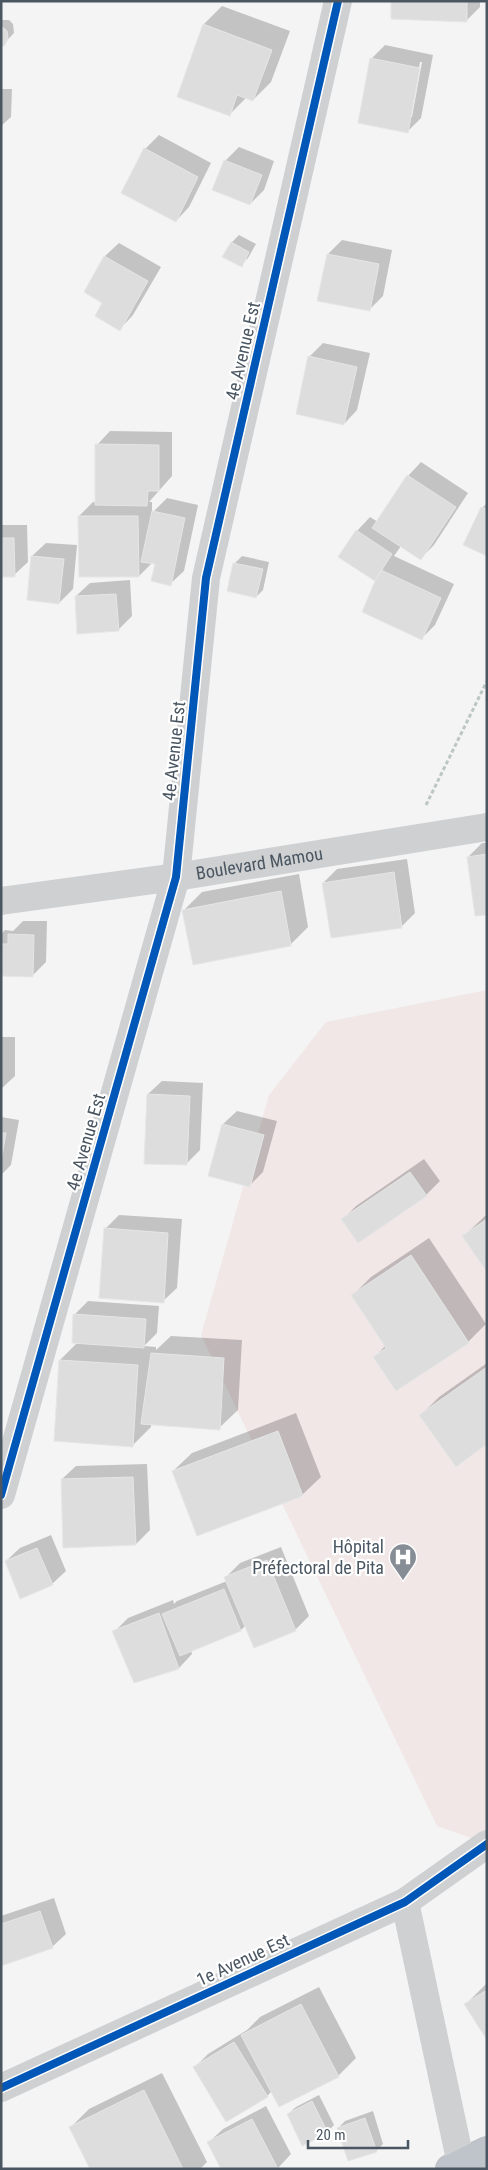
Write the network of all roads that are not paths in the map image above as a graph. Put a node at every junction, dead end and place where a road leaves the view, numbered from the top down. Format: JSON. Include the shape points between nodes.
{"nodes":[{"id":1,"x":338,"y":1,"type":"edge"},
{"id":2,"x":487,"y":827,"type":"edge"},
{"id":3,"x":176,"y":877,"type":"junction"},
{"id":4,"x":1,"y":901,"type":"edge"},
{"id":5,"x":3,"y":1485,"type":"edge"},
{"id":6,"x":487,"y":1844,"type":"edge"},
{"id":7,"x":405,"y":1902,"type":"junction"},
{"id":8,"x":1,"y":2088,"type":"edge"},
{"id":9,"x":487,"y":2151,"type":"edge"},
{"id":10,"x":455,"y":2166,"type":"edge"}],
"edges":[{"from":1,"to":3,"type":"street","name":"4e Avenue Est","via":[[206,578]]},
{"from":2,"to":3,"type":"street","name":"Boulevard Mamou"},
{"from":3,"to":4,"type":"street","name":"Boulevard Mamou"},
{"from":3,"to":5,"type":"street","name":"4e Avenue Est"},
{"from":6,"to":7,"type":"street","name":"1e Avenue Est"},
{"from":7,"to":8,"type":"street","name":"1e Avenue Est"},
{"from":7,"to":10,"type":"street"},
{"from":9,"to":10,"type":"highway"}]}
